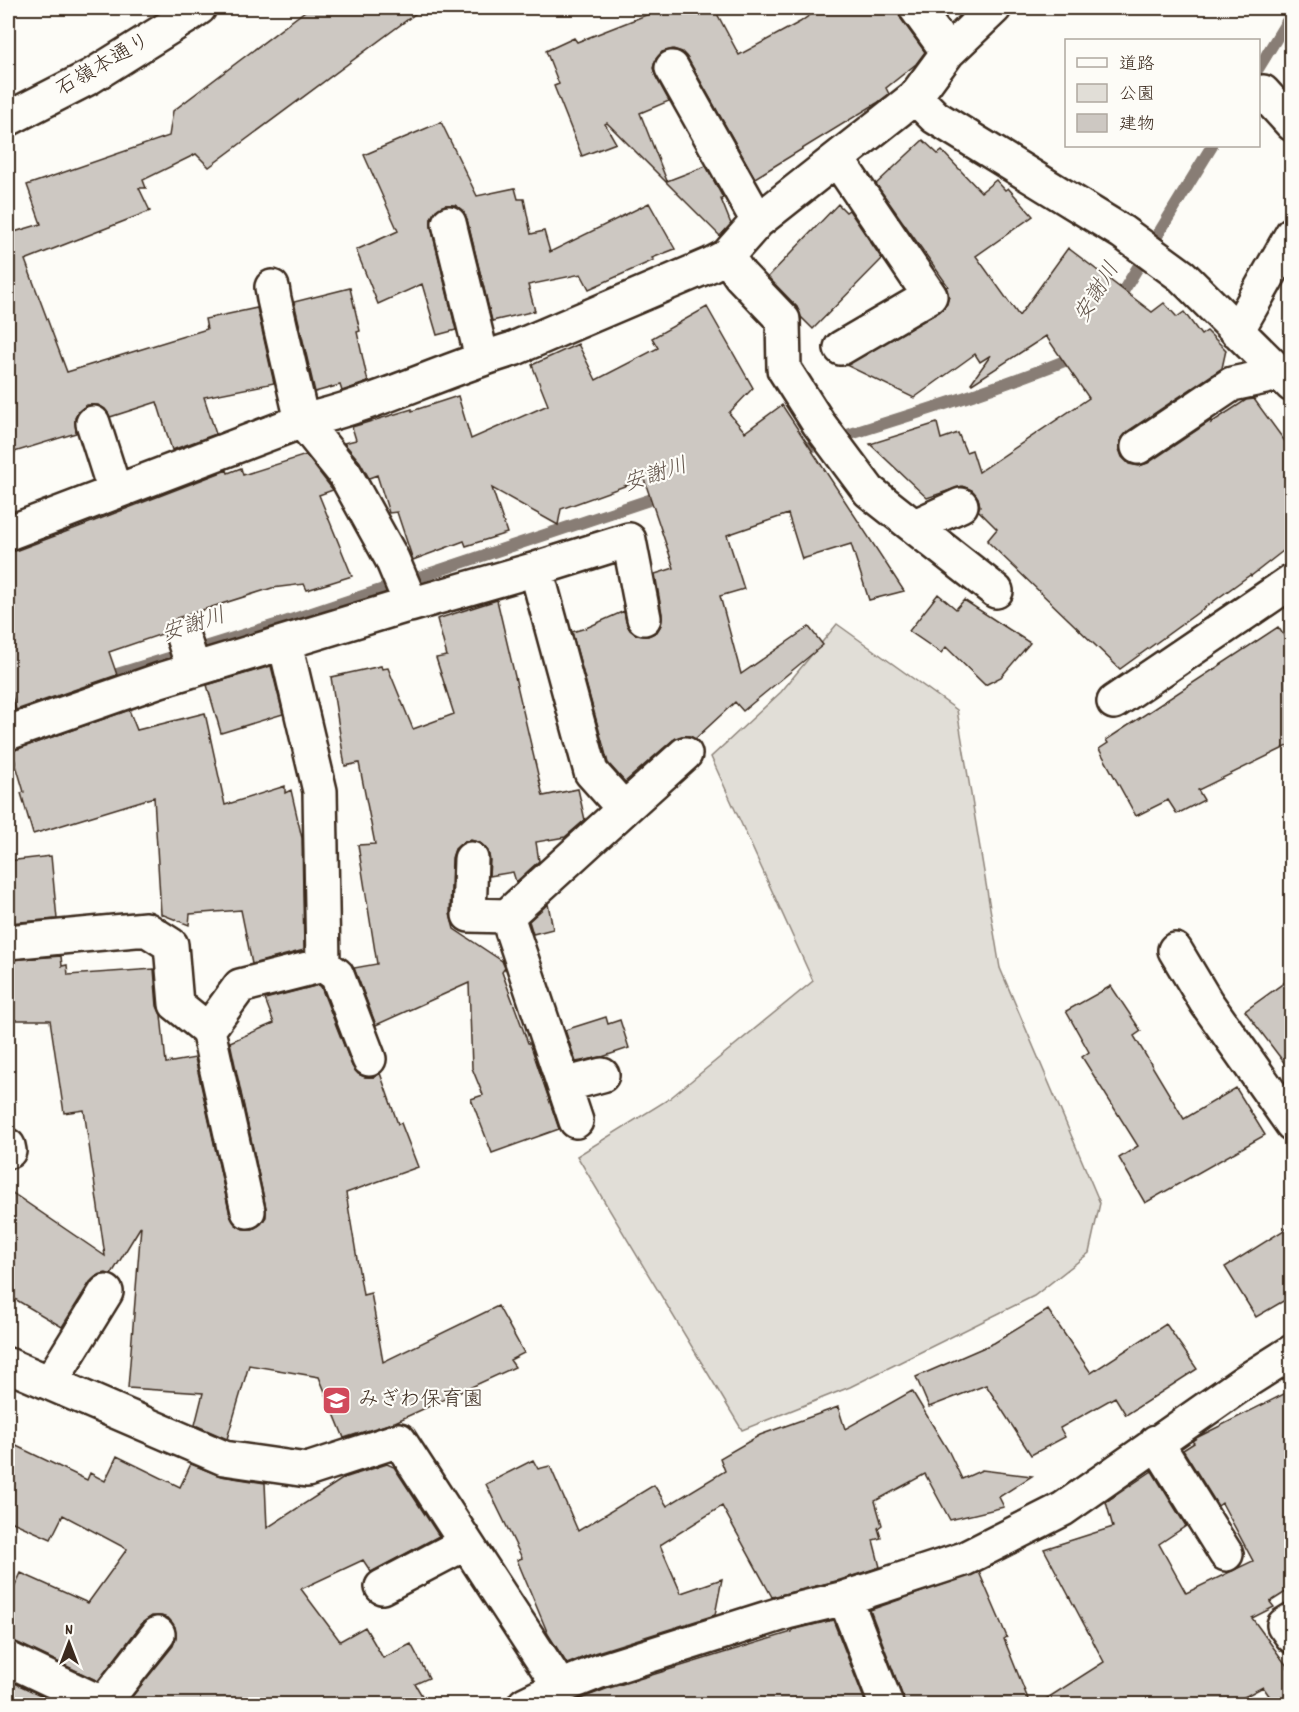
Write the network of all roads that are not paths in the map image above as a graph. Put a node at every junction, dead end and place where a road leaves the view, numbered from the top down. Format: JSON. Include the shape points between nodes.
{"nodes":[{"id":1,"x":198,"y":8,"type":"edge"},
{"id":2,"x":916,"y":8,"type":"edge"},
{"id":3,"x":994,"y":8,"type":"edge"},
{"id":4,"x":948,"y":52,"type":"junction"},
{"id":5,"x":672,"y":69,"type":"dead end"},
{"id":6,"x":1263,"y":92,"type":"dead end"},
{"id":7,"x":915,"y":97,"type":"junction"},
{"id":8,"x":8,"y":119,"type":"edge"},
{"id":9,"x":1292,"y":124,"type":"edge"},
{"id":10,"x":837,"y":159,"type":"junction"},
{"id":11,"x":758,"y":221,"type":"junction"},
{"id":12,"x":449,"y":223,"type":"dead end"},
{"id":13,"x":1292,"y":234,"type":"edge"},
{"id":14,"x":727,"y":256,"type":"junction"},
{"id":15,"x":272,"y":286,"type":"dead end"},
{"id":16,"x":1237,"y":331,"type":"junction"},
{"id":17,"x":841,"y":348,"type":"dead end"},
{"id":18,"x":482,"y":358,"type":"junction"},
{"id":19,"x":1286,"y":379,"type":"edge"},
{"id":20,"x":303,"y":421,"type":"junction"},
{"id":21,"x":93,"y":423,"type":"dead end"},
{"id":22,"x":1138,"y":447,"type":"dead end"},
{"id":23,"x":115,"y":492,"type":"junction"},
{"id":24,"x":961,"y":505,"type":"dead end"},
{"id":25,"x":915,"y":526,"type":"junction"},
{"id":26,"x":8,"y":533,"type":"edge"},
{"id":27,"x":536,"y":569,"type":"junction"},
{"id":28,"x":1292,"y":581,"type":"edge"},
{"id":29,"x":996,"y":591,"type":"dead end"},
{"id":30,"x":411,"y":604,"type":"junction"},
{"id":31,"x":644,"y":618,"type":"dead end"},
{"id":32,"x":183,"y":638,"type":"dead end"},
{"id":33,"x":285,"y":643,"type":"junction"},
{"id":34,"x":194,"y":670,"type":"junction"},
{"id":35,"x":1114,"y":702,"type":"dead end"},
{"id":36,"x":8,"y":733,"type":"edge"},
{"id":37,"x":685,"y":754,"type":"dead end"},
{"id":38,"x":624,"y":809,"type":"junction"},
{"id":39,"x":471,"y":859,"type":"dead end"},
{"id":40,"x":507,"y":916,"type":"junction"},
{"id":41,"x":8,"y":942,"type":"edge"},
{"id":42,"x":1175,"y":950,"type":"dead end"},
{"id":43,"x":323,"y":964,"type":"junction"},
{"id":44,"x":208,"y":1030,"type":"junction"},
{"id":45,"x":369,"y":1059,"type":"dead end"},
{"id":46,"x":602,"y":1075,"type":"dead end"},
{"id":47,"x":564,"y":1085,"type":"junction"},
{"id":48,"x":576,"y":1121,"type":"dead end"},
{"id":49,"x":1292,"y":1124,"type":"edge"},
{"id":50,"x":248,"y":1211,"type":"dead end"},
{"id":51,"x":106,"y":1292,"type":"dead end"},
{"id":52,"x":1292,"y":1352,"type":"edge"},
{"id":53,"x":8,"y":1365,"type":"edge"},
{"id":54,"x":50,"y":1383,"type":"junction"},
{"id":55,"x":1156,"y":1442,"type":"junction"},
{"id":56,"x":466,"y":1542,"type":"junction"},
{"id":57,"x":1226,"y":1554,"type":"dead end"},
{"id":58,"x":382,"y":1587,"type":"dead end"},
{"id":59,"x":845,"y":1598,"type":"junction"},
{"id":60,"x":1292,"y":1620,"type":"edge"},
{"id":61,"x":158,"y":1634,"type":"dead end"},
{"id":62,"x":1292,"y":1636,"type":"edge"},
{"id":63,"x":8,"y":1659,"type":"edge"},
{"id":64,"x":539,"y":1699,"type":"edge"},
{"id":65,"x":103,"y":1704,"type":"edge"},
{"id":66,"x":886,"y":1704,"type":"edge"}],
"edges":[{"from":1,"to":8,"type":"street","name":"石嶺本通り","via":[[90,77]]},
{"from":2,"to":4,"type":"street"},
{"from":3,"to":4,"type":"street"},
{"from":4,"to":7,"type":"street"},
{"from":5,"to":11,"type":"street"},
{"from":6,"to":9,"type":"street"},
{"from":7,"to":10,"type":"street"},
{"from":7,"to":16,"type":"street","via":[[935,117],[1122,232],[1182,276]]},
{"from":10,"to":11,"type":"street"},
{"from":10,"to":17,"type":"street","via":[[930,296]]},
{"from":11,"to":14,"type":"street"},
{"from":12,"to":18,"type":"street"},
{"from":13,"to":16,"type":"street"},
{"from":14,"to":18,"type":"street","via":[[513,350]]},
{"from":14,"to":25,"type":"street","via":[[783,320],[784,369],[819,424],[869,490]]},
{"from":15,"to":20,"type":"street"},
{"from":16,"to":19,"type":"street"},
{"from":18,"to":20,"type":"street","via":[[333,414]]},
{"from":19,"to":22,"type":"street","via":[[1232,384]]},
{"from":20,"to":23,"type":"street"},
{"from":20,"to":30,"type":"street","via":[[345,474],[392,559]]},
{"from":21,"to":23,"type":"street"},
{"from":23,"to":26,"type":"street"},
{"from":24,"to":25,"type":"street"},
{"from":25,"to":29,"type":"street"},
{"from":27,"to":30,"type":"street"},
{"from":27,"to":31,"type":"street","via":[[629,540]]},
{"from":27,"to":38,"type":"street","via":[[591,772]]},
{"from":28,"to":35,"type":"street"},
{"from":30,"to":33,"type":"street"},
{"from":32,"to":34,"type":"street"},
{"from":33,"to":34,"type":"street"},
{"from":33,"to":43,"type":"street","via":[[320,791]]},
{"from":34,"to":36,"type":"street"},
{"from":37,"to":38,"type":"street"},
{"from":38,"to":40,"type":"street"},
{"from":39,"to":40,"type":"street","via":[[469,915]]},
{"from":40,"to":47,"type":"street"},
{"from":41,"to":44,"type":"street","via":[[146,929],[171,945],[176,1004]]},
{"from":42,"to":49,"type":"street","via":[[1206,1002]]},
{"from":43,"to":44,"type":"street","via":[[240,986]]},
{"from":43,"to":45,"type":"street","via":[[337,975]]},
{"from":44,"to":50,"type":"street"},
{"from":46,"to":47,"type":"street"},
{"from":47,"to":48,"type":"street"},
{"from":51,"to":54,"type":"street"},
{"from":52,"to":55,"type":"street"},
{"from":53,"to":54,"type":"street"},
{"from":54,"to":56,"type":"street","via":[[224,1458],[307,1470],[399,1440]]},
{"from":55,"to":57,"type":"street"},
{"from":55,"to":59,"type":"street","via":[[1063,1509],[964,1559]]},
{"from":56,"to":58,"type":"street"},
{"from":56,"to":64,"type":"street"},
{"from":59,"to":64,"type":"street","via":[[787,1612],[600,1671]]},
{"from":59,"to":66,"type":"street"},
{"from":60,"to":62,"type":"street","via":[[1284,1625]]},
{"from":61,"to":65,"type":"street"},
{"from":63,"to":65,"type":"street"}]}
